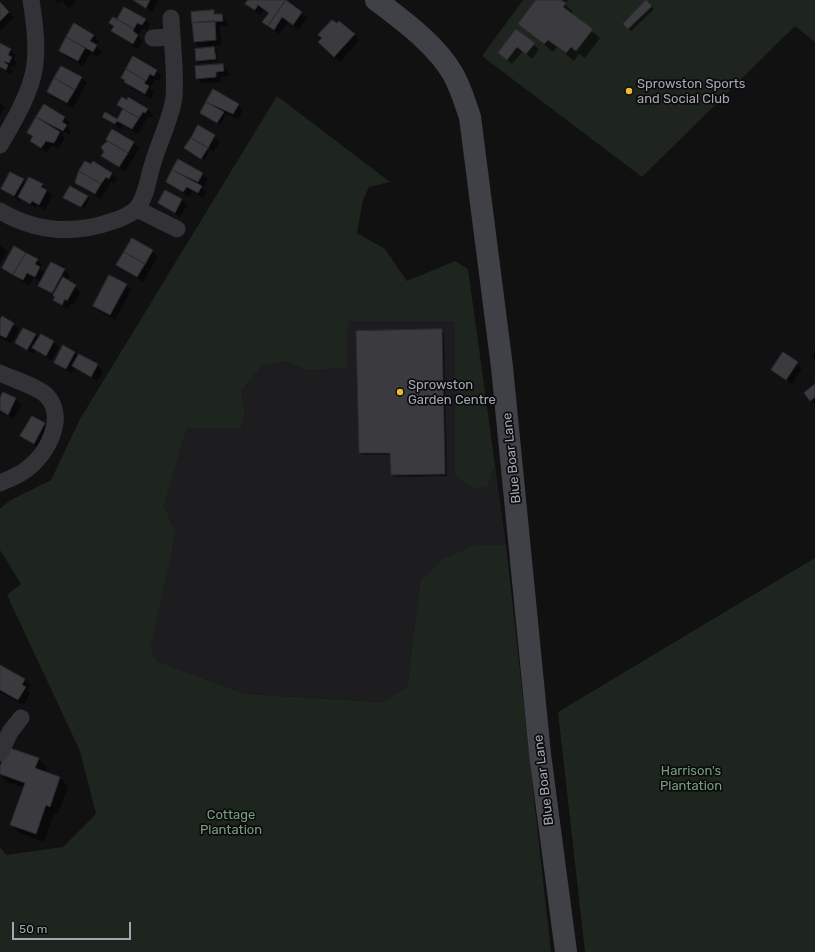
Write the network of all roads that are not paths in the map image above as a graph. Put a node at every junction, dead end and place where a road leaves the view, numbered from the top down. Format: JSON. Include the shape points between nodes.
{"nodes":[{"id":1,"x":31,"y":0,"type":"edge"},
{"id":2,"x":376,"y":0,"type":"edge"},
{"id":3,"x":171,"y":18,"type":"dead end"},
{"id":4,"x":172,"y":37,"type":"junction"},
{"id":5,"x":153,"y":38,"type":"dead end"},
{"id":6,"x":0,"y":145,"type":"edge"},
{"id":7,"x":137,"y":209,"type":"junction"},
{"id":8,"x":0,"y":211,"type":"edge"},
{"id":9,"x":177,"y":229,"type":"dead end"},
{"id":10,"x":0,"y":373,"type":"edge"},
{"id":11,"x":0,"y":483,"type":"edge"},
{"id":12,"x":21,"y":718,"type":"dead end"},
{"id":13,"x":0,"y":753,"type":"edge"},
{"id":14,"x":566,"y":952,"type":"edge"}],
"edges":[{"from":1,"to":6,"type":"street","via":[[36,56],[33,78],[24,101]]},
{"from":2,"to":14,"type":"street","name":"Blue Boar Lane","via":[[438,54],[452,73],[470,117],[502,367],[540,754]]},
{"from":3,"to":4,"type":"street"},
{"from":4,"to":5,"type":"street"},
{"from":4,"to":7,"type":"street","via":[[174,97],[167,126]]},
{"from":7,"to":8,"type":"street","via":[[120,219],[70,231],[41,228],[17,221]]},
{"from":7,"to":9,"type":"street"},
{"from":10,"to":11,"type":"street","via":[[47,396],[54,407],[55,422],[52,436],[43,453],[27,469]]},
{"from":12,"to":13,"type":"street","via":[[10,732]]}]}
